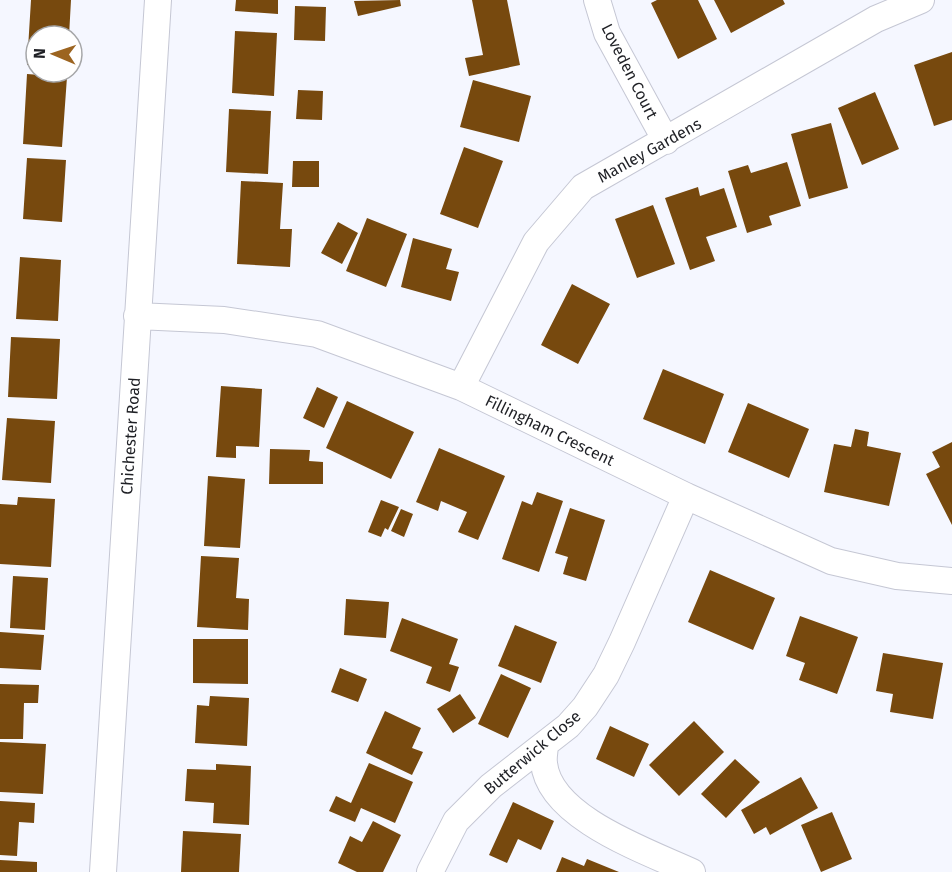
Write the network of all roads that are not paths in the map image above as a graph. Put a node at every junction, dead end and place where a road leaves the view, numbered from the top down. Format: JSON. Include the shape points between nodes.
{"nodes":[{"id":1,"x":158,"y":0,"type":"edge"},
{"id":2,"x":597,"y":0,"type":"edge"},
{"id":3,"x":921,"y":0,"type":"edge"},
{"id":4,"x":666,"y":141,"type":"junction"},
{"id":5,"x":137,"y":316,"type":"junction"},
{"id":6,"x":461,"y":387,"type":"junction"},
{"id":7,"x":686,"y":496,"type":"junction"},
{"id":8,"x":952,"y":581,"type":"edge"},
{"id":9,"x":545,"y":744,"type":"junction"},
{"id":10,"x":103,"y":872,"type":"edge"},
{"id":11,"x":430,"y":872,"type":"edge"},
{"id":12,"x":692,"y":872,"type":"edge"}],
"edges":[{"from":1,"to":5,"type":"street","name":"Chichester Road"},
{"from":2,"to":4,"type":"street","name":"Loveden Court","via":[[607,33]]},
{"from":3,"to":4,"type":"street","name":"Manley Gardens","via":[[876,19]]},
{"from":4,"to":6,"type":"street","name":"Manley Gardens","via":[[583,187],[536,242]]},
{"from":5,"to":6,"type":"street","name":"Fillingham Crescent","via":[[224,320],[317,334]]},
{"from":5,"to":10,"type":"street","name":"Chichester Road"},
{"from":6,"to":7,"type":"street","name":"Fillingham Crescent"},
{"from":7,"to":8,"type":"street","name":"Fillingham Crescent","via":[[831,561],[897,576]]},
{"from":7,"to":9,"type":"street","name":"Butterwick Close","via":[[606,675],[585,707]]},
{"from":9,"to":11,"type":"street","name":"Butterwick Close","via":[[491,786],[456,821]]},
{"from":9,"to":12,"type":"street","via":[[544,764],[552,787],[571,808],[596,827]]}]}
